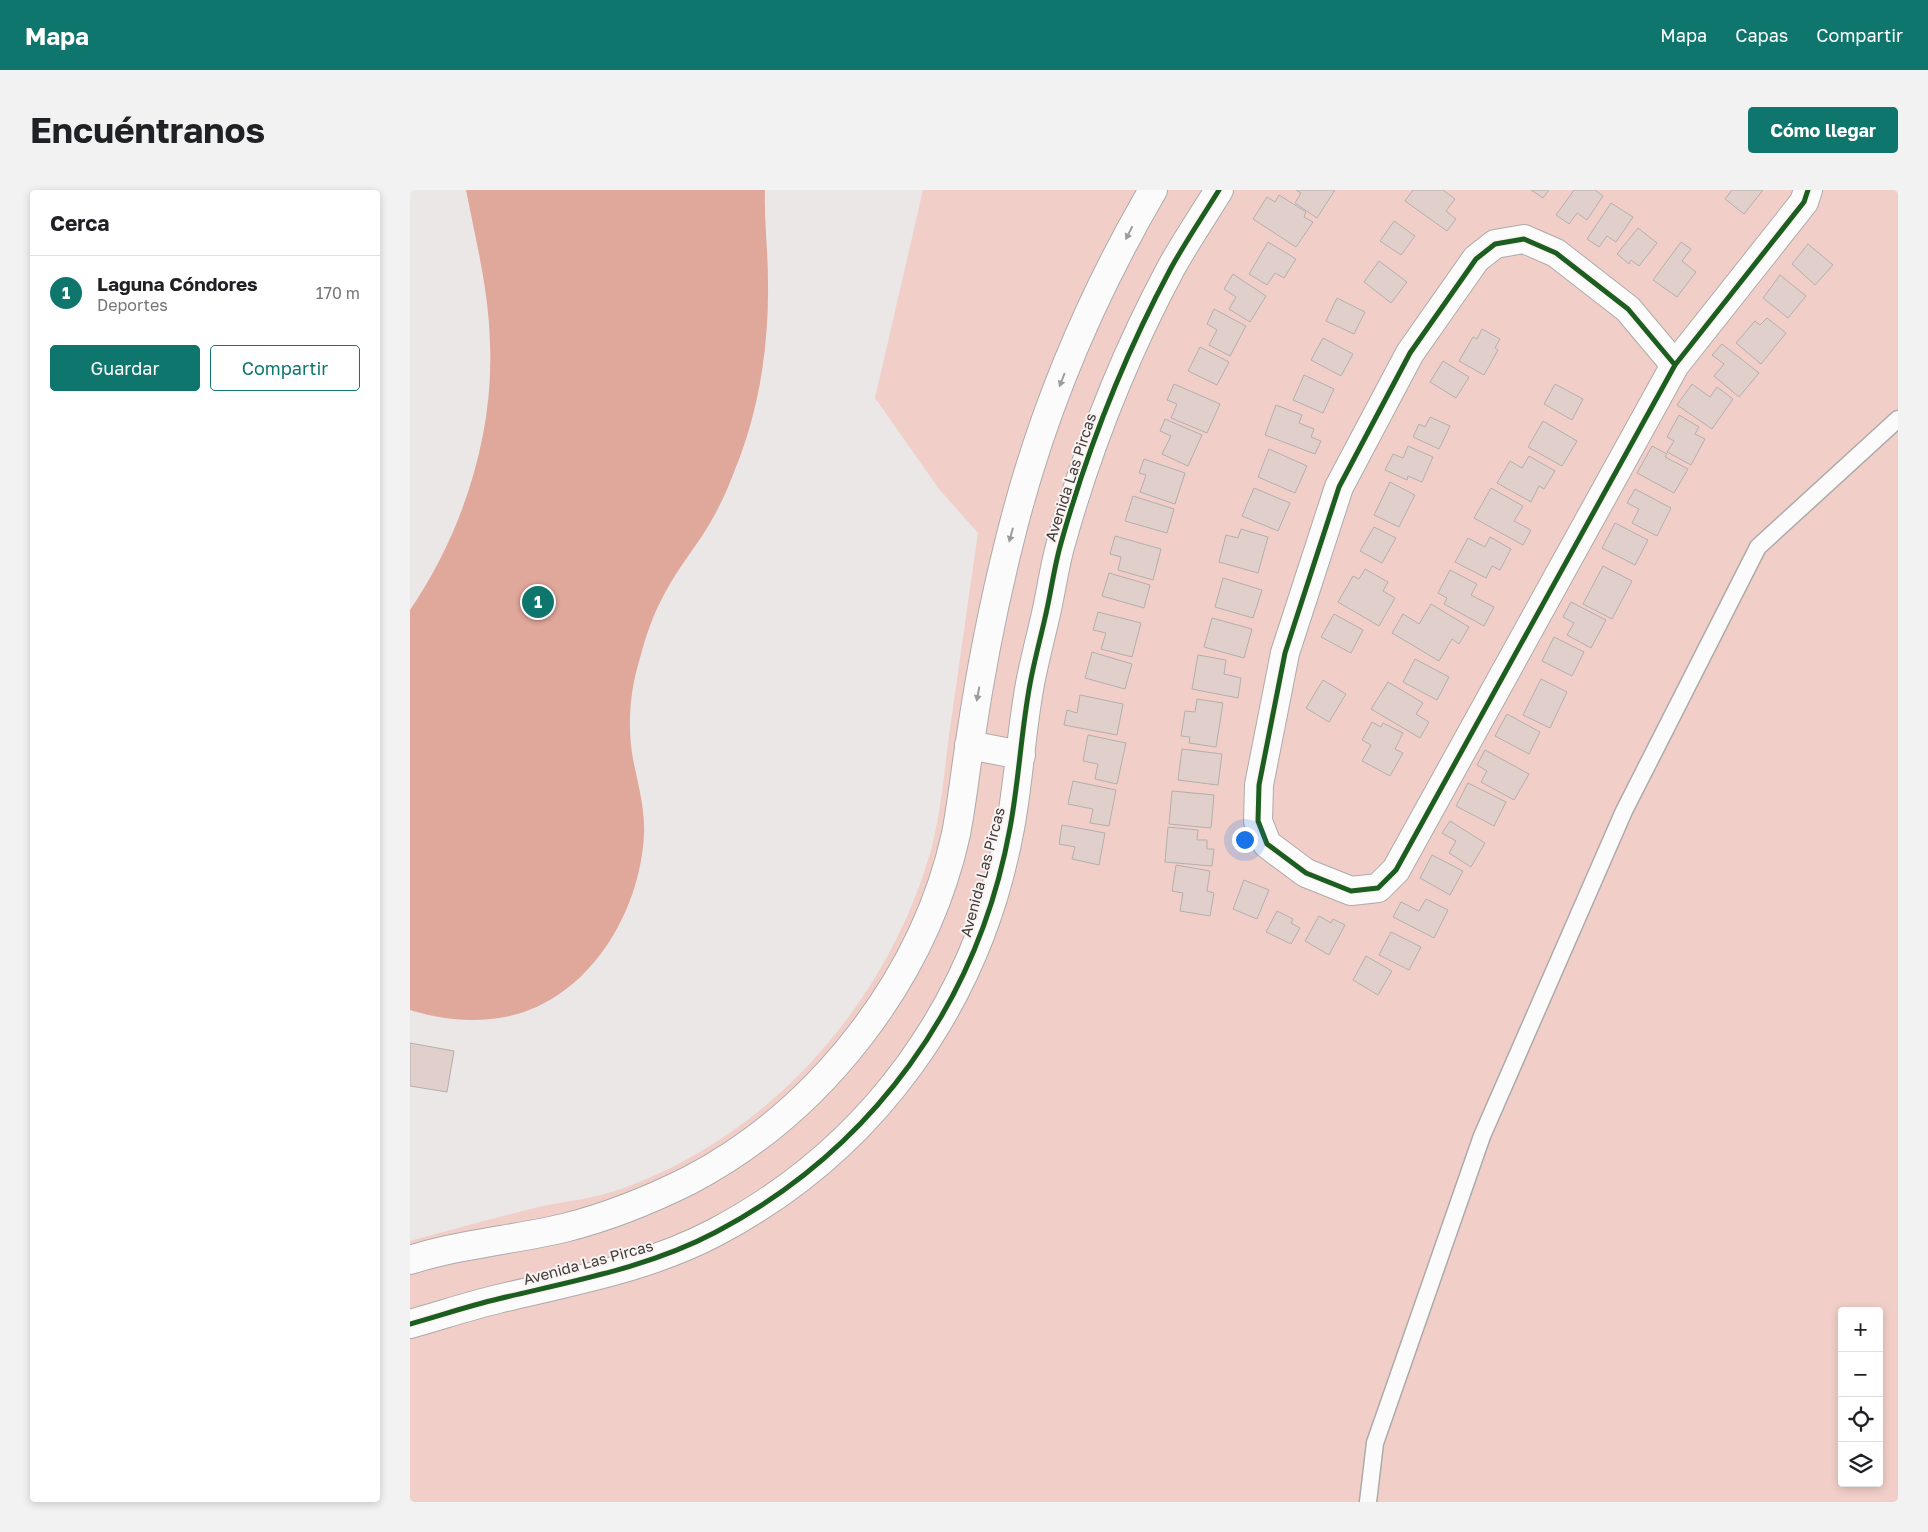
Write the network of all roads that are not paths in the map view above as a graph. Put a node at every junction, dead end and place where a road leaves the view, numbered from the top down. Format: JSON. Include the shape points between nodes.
{"nodes":[{"id":1,"x":1153,"y":190,"type":"edge"},
{"id":2,"x":1219,"y":190,"type":"edge"},
{"id":3,"x":1808,"y":190,"type":"edge"},
{"id":4,"x":1674,"y":365,"type":"junction"},
{"id":5,"x":1898,"y":419,"type":"edge"},
{"id":6,"x":969,"y":745,"type":"junction"},
{"id":7,"x":1021,"y":755,"type":"junction"},
{"id":8,"x":410,"y":1260,"type":"edge"},
{"id":9,"x":410,"y":1324,"type":"edge"},
{"id":10,"x":1368,"y":1502,"type":"edge"}],
"edges":[{"from":1,"to":6,"type":"street","one_way":true,"via":[[1078,340],[1028,473],[995,601]]},
{"from":2,"to":7,"type":"street","name":"Avenida Las Pircas","via":[[1173,265],[1146,317],[1113,388],[1083,470],[1060,548],[1030,686]]},
{"from":3,"to":4,"type":"street","via":[[1804,202]]},
{"from":4,"to":4,"type":"street","via":[[1396,870],[1378,888],[1351,892],[1306,873],[1267,844],[1258,821],[1259,784],[1285,653],[1340,487],[1410,353],[1476,259],[1495,244],[1524,240],[1556,252],[1628,309]]},
{"from":5,"to":10,"type":"lane","via":[[1758,547],[1624,811],[1482,1136],[1374,1443]]},
{"from":6,"to":7,"type":"street"},
{"from":6,"to":8,"type":"street","via":[[956,834],[944,876],[915,946],[891,991],[867,1026],[808,1094],[734,1153],[651,1199],[561,1228]]},
{"from":7,"to":9,"type":"street","name":"Avenida Las Pircas","via":[[1009,831],[991,899],[956,992],[903,1076],[872,1114],[836,1149],[757,1209],[668,1254]]}]}
